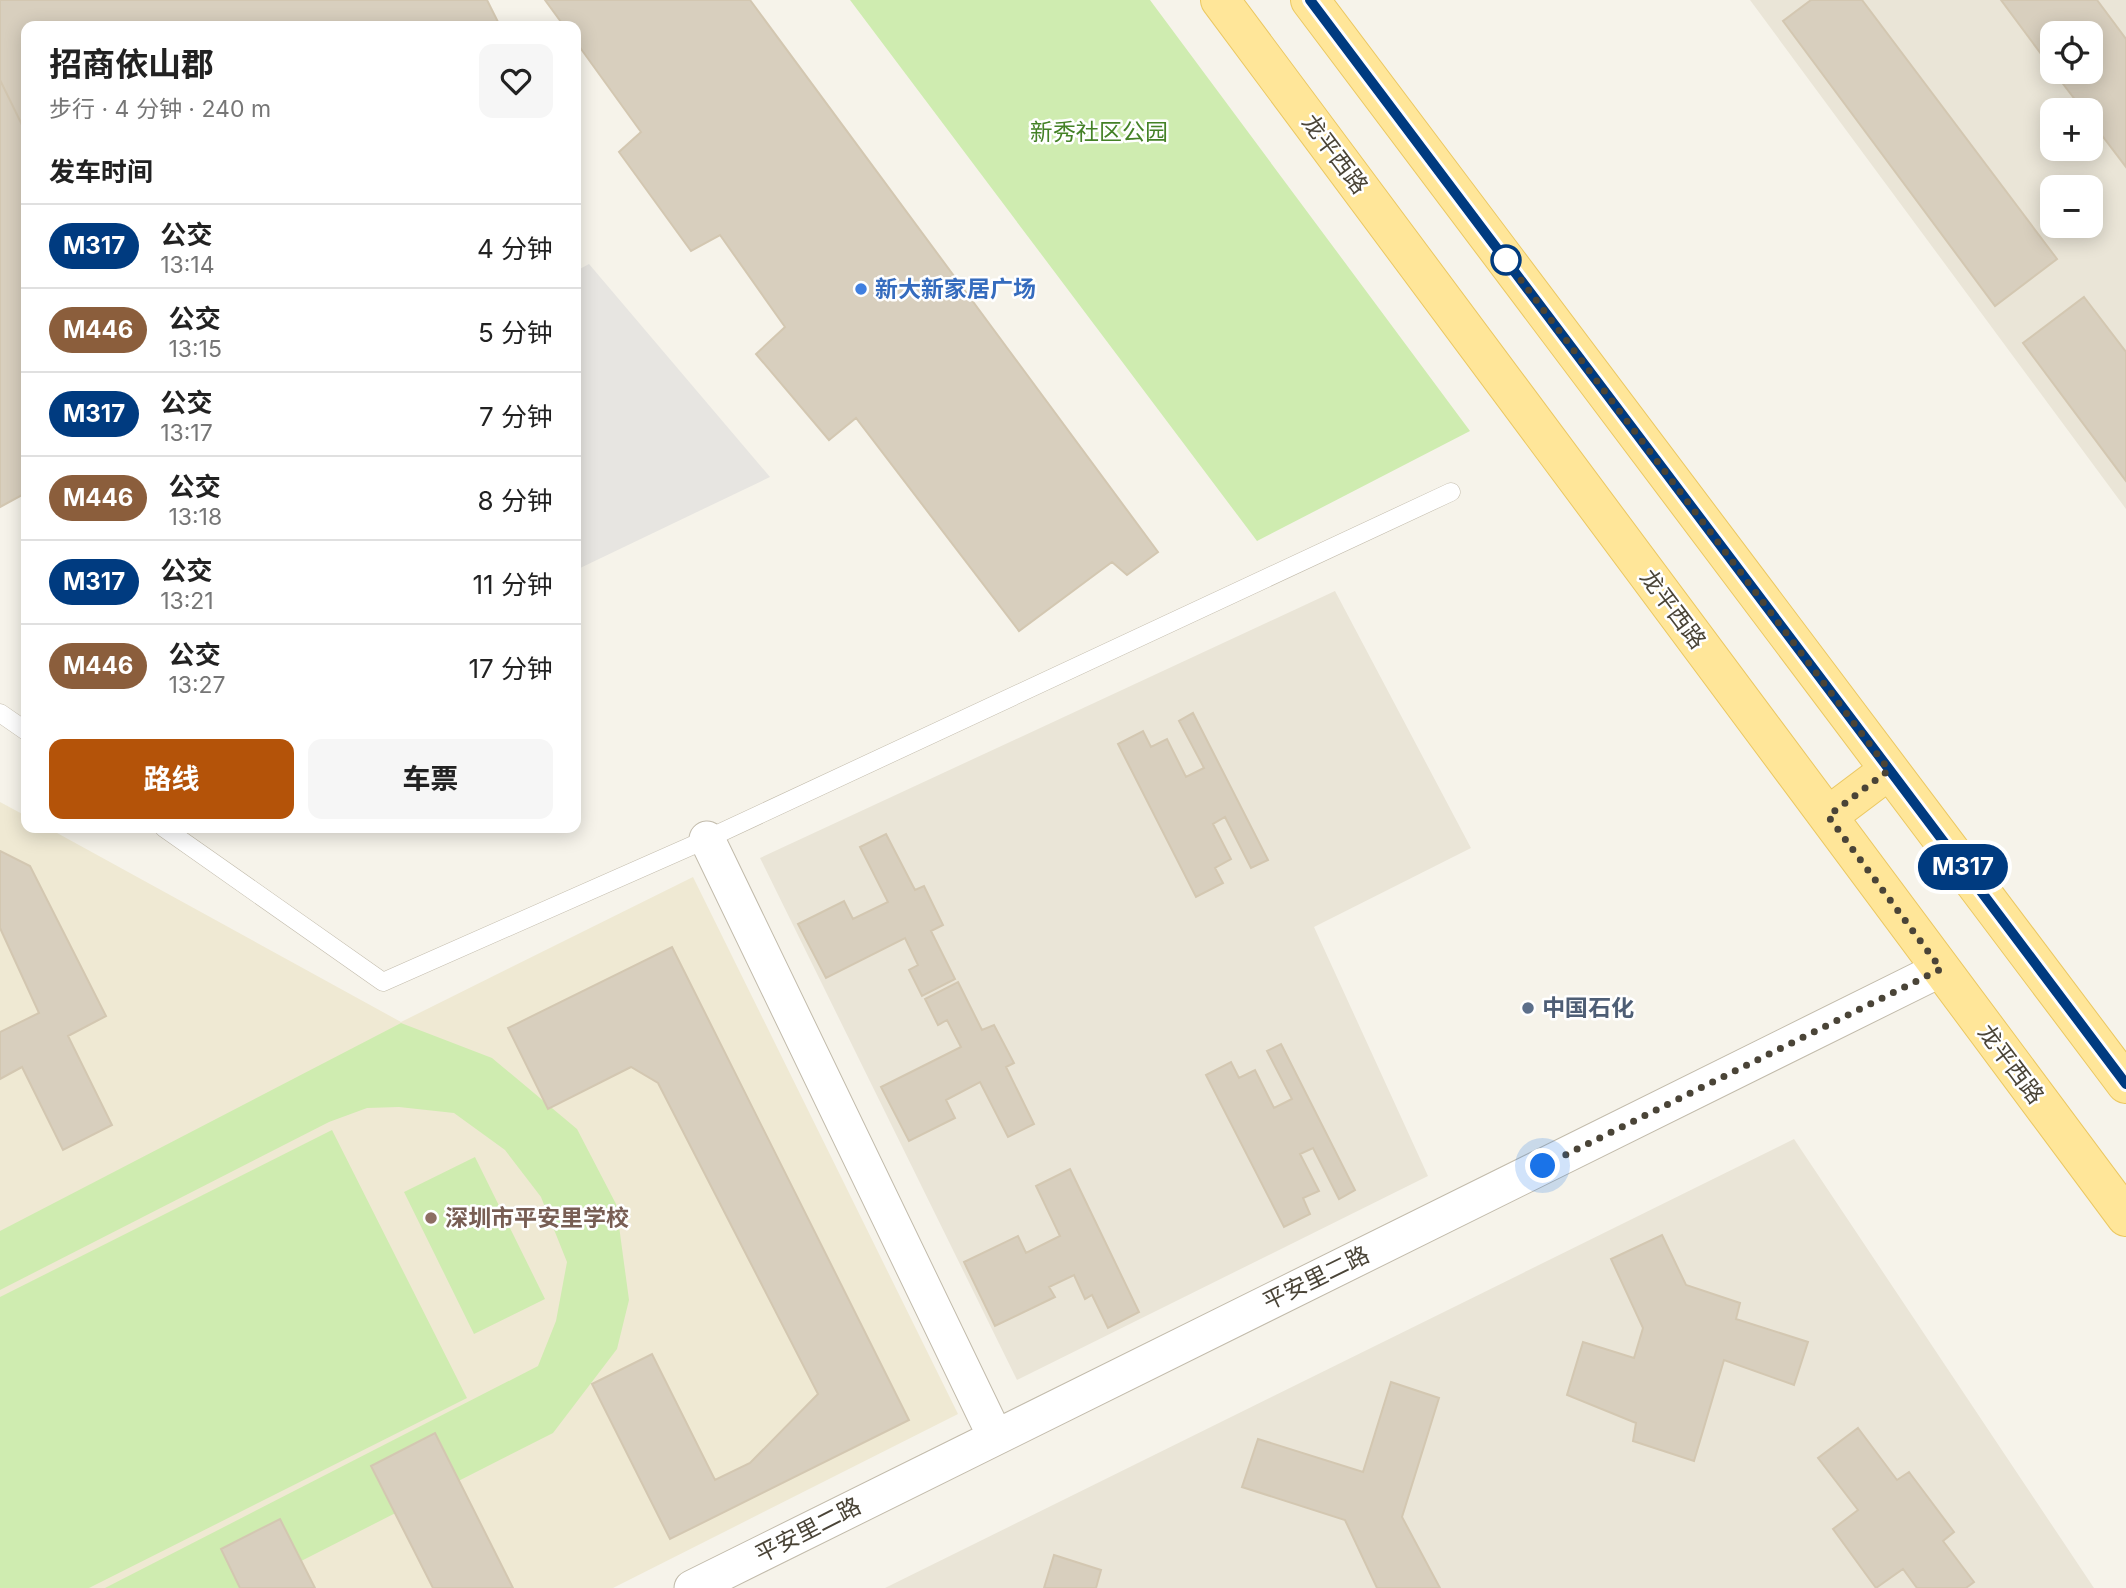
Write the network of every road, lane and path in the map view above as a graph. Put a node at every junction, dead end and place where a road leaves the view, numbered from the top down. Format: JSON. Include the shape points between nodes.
{"nodes":[{"id":1,"x":1220,"y":0,"type":"edge"},
{"id":2,"x":1310,"y":0,"type":"edge"},
{"id":3,"x":1451,"y":492,"type":"dead end"},
{"id":4,"x":0,"y":713,"type":"edge"},
{"id":5,"x":21,"y":728,"type":"edge"},
{"id":6,"x":1889,"y":770,"type":"junction"},
{"id":7,"x":1828,"y":816,"type":"junction"},
{"id":8,"x":171,"y":833,"type":"edge"},
{"id":9,"x":707,"y":839,"type":"junction"},
{"id":10,"x":1941,"y":969,"type":"junction"},
{"id":11,"x":2126,"y":1084,"type":"edge"},
{"id":12,"x":2126,"y":1217,"type":"edge"},
{"id":13,"x":995,"y":1436,"type":"junction"},
{"id":14,"x":692,"y":1588,"type":"edge"}],
"edges":[{"from":1,"to":7,"type":"main road","name":"龙平西路"},
{"from":2,"to":6,"type":"main road"},
{"from":3,"to":9,"type":"lane"},
{"from":4,"to":5,"type":"lane"},
{"from":6,"to":7,"type":"main road"},
{"from":6,"to":11,"type":"main road"},
{"from":7,"to":10,"type":"main road","name":"龙平西路"},
{"from":8,"to":9,"type":"lane","via":[[383,982]]},
{"from":9,"to":13,"type":"street"},
{"from":10,"to":12,"type":"main road","name":"龙平西路"},
{"from":10,"to":13,"type":"street","name":"平安里二路"},
{"from":13,"to":14,"type":"street","name":"平安里二路"}]}
